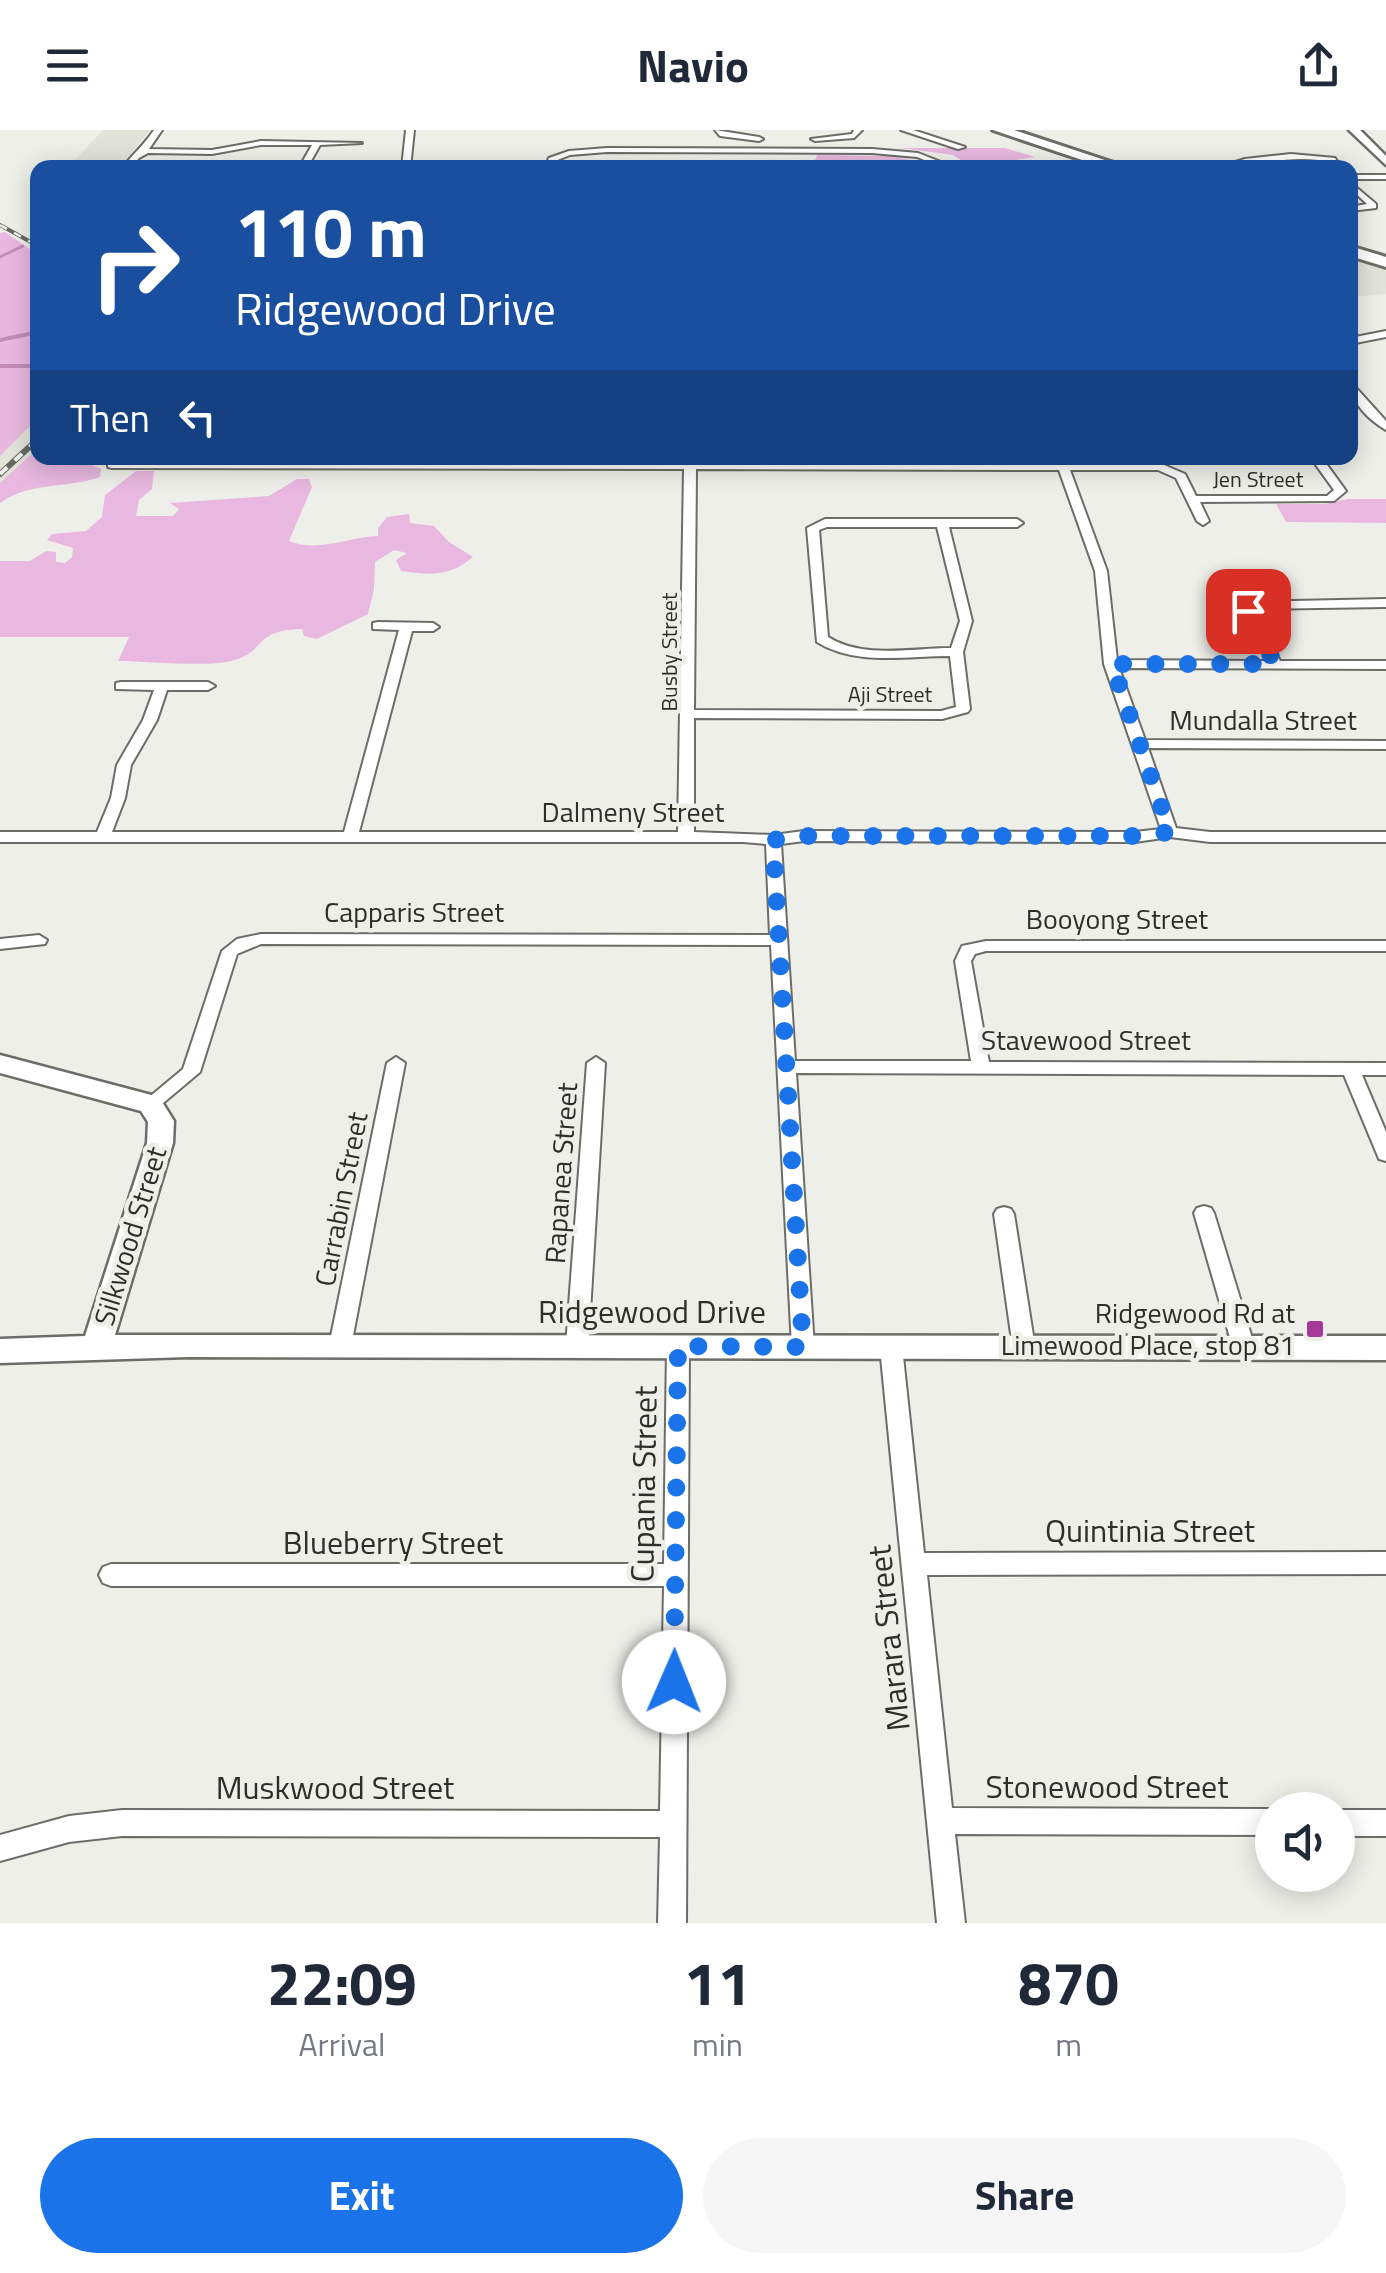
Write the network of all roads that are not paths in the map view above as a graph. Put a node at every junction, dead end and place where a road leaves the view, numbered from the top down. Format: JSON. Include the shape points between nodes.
{"nodes":[{"id":1,"x":158,"y":130,"type":"edge"},
{"id":2,"x":410,"y":130,"type":"edge"},
{"id":3,"x":720,"y":130,"type":"edge"},
{"id":4,"x":905,"y":130,"type":"edge"},
{"id":5,"x":980,"y":130,"type":"edge"},
{"id":6,"x":1000,"y":130,"type":"edge"},
{"id":7,"x":1354,"y":130,"type":"edge"},
{"id":8,"x":671,"y":132,"type":"dead end"},
{"id":9,"x":856,"y":133,"type":"edge"},
{"id":10,"x":765,"y":139,"type":"dead end"},
{"id":11,"x":797,"y":139,"type":"dead end"},
{"id":12,"x":612,"y":140,"type":"dead end"},
{"id":13,"x":644,"y":140,"type":"dead end"},
{"id":14,"x":316,"y":142,"type":"junction"},
{"id":15,"x":358,"y":143,"type":"dead end"},
{"id":16,"x":874,"y":146,"type":"dead end"},
{"id":17,"x":961,"y":147,"type":"dead end"},
{"id":18,"x":670,"y":149,"type":"junction"},
{"id":19,"x":1379,"y":149,"type":"edge"},
{"id":20,"x":147,"y":152,"type":"junction"},
{"id":21,"x":216,"y":152,"type":"junction"},
{"id":22,"x":133,"y":160,"type":"edge"},
{"id":23,"x":217,"y":160,"type":"edge"},
{"id":24,"x":306,"y":160,"type":"edge"},
{"id":25,"x":407,"y":160,"type":"edge"},
{"id":26,"x":556,"y":160,"type":"edge"},
{"id":27,"x":936,"y":160,"type":"edge"},
{"id":28,"x":1073,"y":160,"type":"edge"},
{"id":29,"x":1096,"y":160,"type":"edge"},
{"id":30,"x":1258,"y":160,"type":"edge"},
{"id":31,"x":1332,"y":160,"type":"edge"},
{"id":32,"x":1386,"y":162,"type":"edge"},
{"id":33,"x":1386,"y":177,"type":"edge"},
{"id":34,"x":1358,"y":180,"type":"edge"},
{"id":35,"x":1358,"y":189,"type":"edge"},
{"id":36,"x":1358,"y":208,"type":"edge"},
{"id":37,"x":1368,"y":208,"type":"junction"},
{"id":38,"x":1382,"y":214,"type":"dead end"},
{"id":39,"x":1358,"y":242,"type":"edge"},
{"id":40,"x":1386,"y":251,"type":"edge"},
{"id":41,"x":1358,"y":253,"type":"edge"},
{"id":42,"x":1386,"y":262,"type":"edge"},
{"id":43,"x":1386,"y":334,"type":"edge"},
{"id":44,"x":1358,"y":340,"type":"edge"},
{"id":45,"x":1358,"y":396,"type":"edge"},
{"id":46,"x":1386,"y":427,"type":"edge"},
{"id":47,"x":581,"y":465,"type":"edge"},
{"id":48,"x":734,"y":465,"type":"edge"},
{"id":49,"x":1063,"y":465,"type":"edge"},
{"id":50,"x":1107,"y":465,"type":"edge"},
{"id":51,"x":1323,"y":465,"type":"edge"},
{"id":52,"x":690,"y":467,"type":"junction"},
{"id":53,"x":1192,"y":499,"type":"junction"},
{"id":54,"x":1017,"y":522,"type":"dead end"},
{"id":55,"x":1202,"y":522,"type":"dead end"},
{"id":56,"x":944,"y":526,"type":"junction"},
{"id":57,"x":1386,"y":603,"type":"edge"},
{"id":58,"x":378,"y":626,"type":"dead end"},
{"id":59,"x":406,"y":626,"type":"junction"},
{"id":60,"x":433,"y":627,"type":"dead end"},
{"id":61,"x":956,"y":652,"type":"junction"},
{"id":62,"x":1112,"y":664,"type":"junction"},
{"id":63,"x":1275,"y":664,"type":"junction"},
{"id":64,"x":1386,"y":665,"type":"edge"},
{"id":65,"x":120,"y":686,"type":"dead end"},
{"id":66,"x":162,"y":686,"type":"junction"},
{"id":67,"x":208,"y":686,"type":"dead end"},
{"id":68,"x":688,"y":714,"type":"junction"},
{"id":69,"x":1140,"y":744,"type":"junction"},
{"id":70,"x":1386,"y":745,"type":"edge"},
{"id":71,"x":1170,"y":832,"type":"junction"},
{"id":72,"x":686,"y":837,"type":"junction"},
{"id":73,"x":1386,"y":837,"type":"edge"},
{"id":74,"x":0,"y":838,"type":"edge"},
{"id":75,"x":102,"y":838,"type":"junction"},
{"id":76,"x":350,"y":838,"type":"junction"},
{"id":77,"x":773,"y":840,"type":"junction"},
{"id":78,"x":39,"y":940,"type":"dead end"},
{"id":79,"x":779,"y":940,"type":"junction"},
{"id":80,"x":0,"y":944,"type":"edge"},
{"id":81,"x":1386,"y":946,"type":"edge"},
{"id":82,"x":396,"y":1063,"type":"dead end"},
{"id":83,"x":596,"y":1063,"type":"dead end"},
{"id":84,"x":0,"y":1064,"type":"edge"},
{"id":85,"x":786,"y":1067,"type":"junction"},
{"id":86,"x":981,"y":1067,"type":"junction"},
{"id":87,"x":1350,"y":1069,"type":"junction"},
{"id":88,"x":1386,"y":1069,"type":"edge"},
{"id":89,"x":150,"y":1104,"type":"junction"},
{"id":90,"x":1386,"y":1154,"type":"edge"},
{"id":91,"x":1204,"y":1213,"type":"dead end"},
{"id":92,"x":1004,"y":1214,"type":"dead end"},
{"id":93,"x":97,"y":1346,"type":"junction"},
{"id":94,"x":340,"y":1346,"type":"junction"},
{"id":95,"x":577,"y":1346,"type":"junction"},
{"id":96,"x":678,"y":1346,"type":"junction"},
{"id":97,"x":803,"y":1347,"type":"junction"},
{"id":98,"x":891,"y":1347,"type":"junction"},
{"id":99,"x":1024,"y":1348,"type":"junction"},
{"id":100,"x":1244,"y":1348,"type":"junction"},
{"id":101,"x":1386,"y":1348,"type":"edge"},
{"id":102,"x":0,"y":1351,"type":"edge"},
{"id":103,"x":0,"y":1367,"type":"edge"},
{"id":104,"x":1386,"y":1563,"type":"edge"},
{"id":105,"x":913,"y":1564,"type":"junction"},
{"id":106,"x":110,"y":1575,"type":"dead end"},
{"id":107,"x":675,"y":1575,"type":"junction"},
{"id":108,"x":940,"y":1821,"type":"junction"},
{"id":109,"x":1255,"y":1822,"type":"edge"},
{"id":110,"x":1355,"y":1822,"type":"edge"},
{"id":111,"x":1386,"y":1823,"type":"edge"},
{"id":112,"x":673,"y":1824,"type":"junction"},
{"id":113,"x":0,"y":1848,"type":"edge"},
{"id":114,"x":672,"y":1923,"type":"edge"},
{"id":115,"x":951,"y":1923,"type":"edge"}],
"edges":[{"from":1,"to":20,"type":"street"},
{"from":2,"to":25,"type":"street"},
{"from":3,"to":10,"type":"street"},
{"from":4,"to":17,"type":"street"},
{"from":5,"to":28,"type":"highway"},
{"from":6,"to":29,"type":"highway"},
{"from":7,"to":19,"type":"main road"},
{"from":8,"to":18,"type":"street"},
{"from":9,"to":11,"type":"street"},
{"from":9,"to":16,"type":"street"},
{"from":12,"to":13,"type":"street"},
{"from":14,"to":15,"type":"street"},
{"from":14,"to":21,"type":"street"},
{"from":14,"to":24,"type":"street"},
{"from":18,"to":26,"type":"street","via":[[577,152]]},
{"from":18,"to":27,"type":"street","via":[[896,152]]},
{"from":19,"to":32,"type":"main road"},
{"from":20,"to":21,"type":"street"},
{"from":20,"to":22,"type":"street"},
{"from":21,"to":23,"type":"street"},
{"from":30,"to":31,"type":"street"},
{"from":33,"to":34,"type":"street"},
{"from":35,"to":37,"type":"street","via":[[1372,204]]},
{"from":36,"to":37,"type":"street"},
{"from":37,"to":38,"type":"street"},
{"from":39,"to":40,"type":"highway"},
{"from":41,"to":42,"type":"highway"},
{"from":43,"to":44,"type":"street"},
{"from":45,"to":46,"type":"street"},
{"from":47,"to":52,"type":"street"},
{"from":48,"to":52,"type":"street"},
{"from":49,"to":62,"type":"street","via":[[1101,571]]},
{"from":50,"to":53,"type":"street","via":[[1168,469]]},
{"from":51,"to":53,"type":"street","name":"Jen Street","via":[[1340,491],[1336,497]]},
{"from":52,"to":68,"type":"street","name":"Busby Street"},
{"from":53,"to":55,"type":"street"},
{"from":54,"to":56,"type":"street"},
{"from":56,"to":61,"type":"street","name":"Aji Street","via":[[966,620]]},
{"from":56,"to":61,"type":"street","via":[[816,524],[820,623],[830,647],[848,651]]},
{"from":57,"to":63,"type":"street","via":[[1248,605]]},
{"from":58,"to":59,"type":"street"},
{"from":59,"to":60,"type":"street"},
{"from":59,"to":76,"type":"street"},
{"from":61,"to":68,"type":"street","name":"Aji Street","via":[[963,710],[942,715]]},
{"from":62,"to":63,"type":"street"},
{"from":62,"to":69,"type":"street"},
{"from":63,"to":64,"type":"street"},
{"from":65,"to":66,"type":"street"},
{"from":66,"to":67,"type":"street"},
{"from":66,"to":75,"type":"street","via":[[124,764]]},
{"from":68,"to":72,"type":"street","name":"Busby Street"},
{"from":69,"to":70,"type":"street","name":"Mundalla Street"},
{"from":69,"to":71,"type":"street"},
{"from":71,"to":73,"type":"street","name":"Dalmeny Street"},
{"from":71,"to":77,"type":"street","name":"Dalmeny Street"},
{"from":72,"to":76,"type":"street","name":"Dalmeny Street"},
{"from":72,"to":77,"type":"street","name":"Dalmeny Street"},
{"from":74,"to":75,"type":"street","name":"Dalmeny Street"},
{"from":75,"to":76,"type":"street","name":"Dalmeny Street"},
{"from":77,"to":79,"type":"street"},
{"from":78,"to":80,"type":"street"},
{"from":79,"to":85,"type":"street"},
{"from":79,"to":89,"type":"street","name":"Capparis Street","via":[[243,943],[230,952],[191,1072]]},
{"from":81,"to":86,"type":"street","name":"Booyong Street","via":[[968,950],[963,961]]},
{"from":82,"to":94,"type":"street","name":"Carrabin Street"},
{"from":83,"to":95,"type":"street","name":"Rapanea Street"},
{"from":84,"to":89,"type":"main road","name":"Silkwood Street"},
{"from":85,"to":86,"type":"street","name":"Stavewood Street"},
{"from":85,"to":97,"type":"street"},
{"from":86,"to":87,"type":"street","name":"Stavewood Street"},
{"from":87,"to":88,"type":"street","name":"Stavewood Street"},
{"from":87,"to":90,"type":"street"},
{"from":89,"to":93,"type":"main road","name":"Silkwood Street","via":[[161,1121],[160,1143]]},
{"from":91,"to":100,"type":"street"},
{"from":92,"to":99,"type":"street"},
{"from":93,"to":94,"type":"main road","name":"Ridgewood Drive"},
{"from":93,"to":102,"type":"main road","name":"Ridgewood Drive"},
{"from":93,"to":103,"type":"main road","name":"Ridgewood Drive"},
{"from":94,"to":95,"type":"main road","name":"Ridgewood Drive"},
{"from":95,"to":96,"type":"main road","name":"Ridgewood Drive"},
{"from":96,"to":97,"type":"main road","name":"Ridgewood Drive"},
{"from":96,"to":107,"type":"street","name":"Cupania Street"},
{"from":97,"to":98,"type":"main road","name":"Ridgewood Drive"},
{"from":98,"to":99,"type":"main road","name":"Ridgewood Drive"},
{"from":98,"to":105,"type":"street","name":"Marara Street"},
{"from":99,"to":100,"type":"main road","name":"Ridgewood Drive"},
{"from":100,"to":101,"type":"main road","name":"Ridgewood Drive"},
{"from":104,"to":105,"type":"street","name":"Quintinia Street"},
{"from":105,"to":108,"type":"street","name":"Marara Street"},
{"from":106,"to":107,"type":"street","name":"Blueberry Street"},
{"from":107,"to":112,"type":"street","name":"Cupania Street"},
{"from":108,"to":109,"type":"street","name":"Stonewood Street"},
{"from":108,"to":115,"type":"street","name":"Marara Street"},
{"from":110,"to":111,"type":"street"},
{"from":112,"to":113,"type":"street","name":"Muskwood Street","via":[[122,1823],[68,1828]]},
{"from":112,"to":114,"type":"street","name":"Cupania Street"}]}
